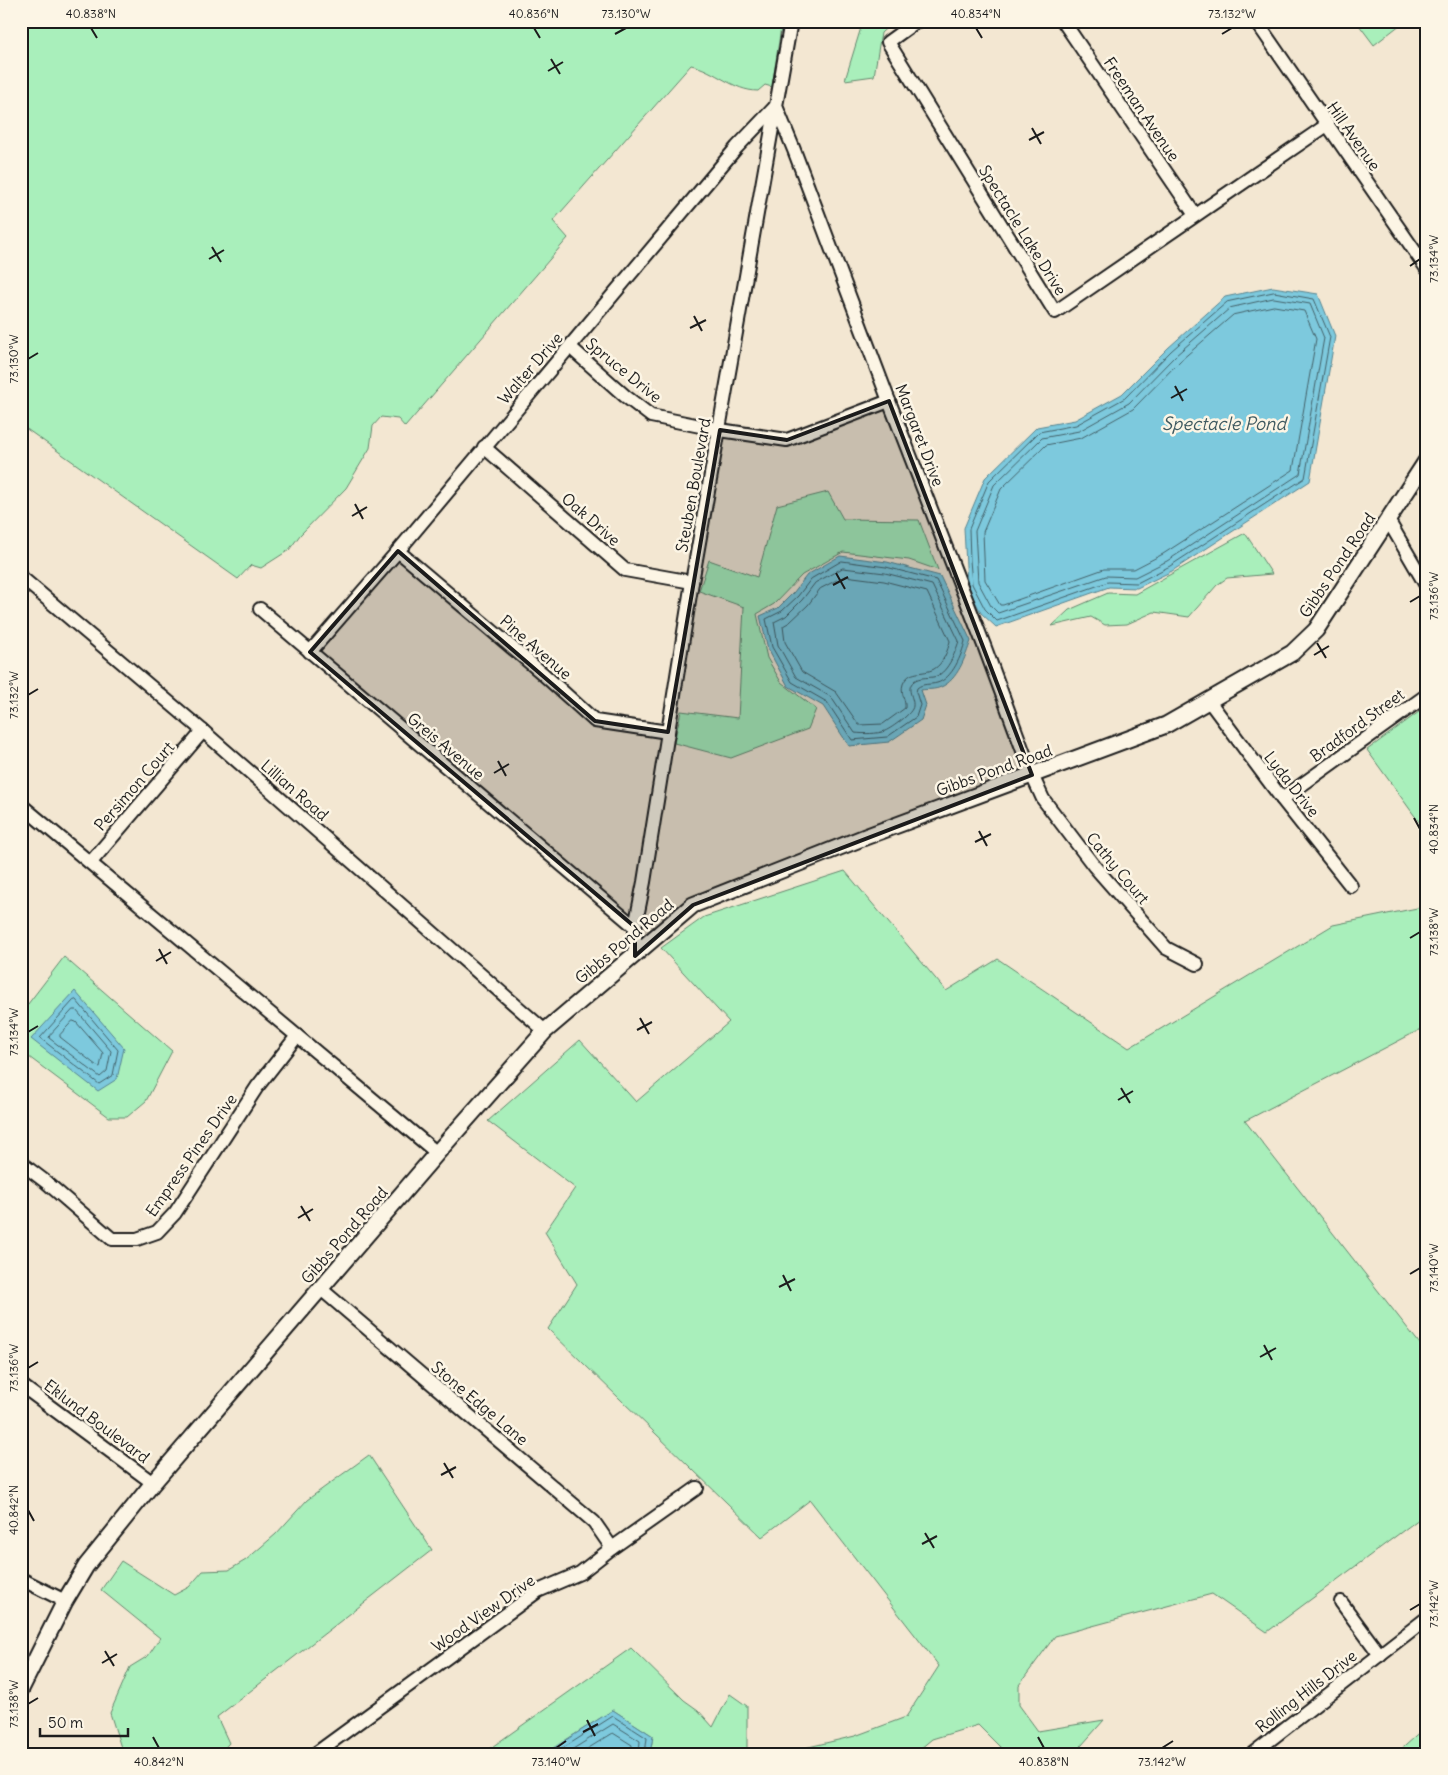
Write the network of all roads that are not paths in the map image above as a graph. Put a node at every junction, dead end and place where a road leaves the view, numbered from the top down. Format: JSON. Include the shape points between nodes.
{"nodes":[{"id":1,"x":791,"y":21,"type":"edge"},
{"id":2,"x":917,"y":21,"type":"edge"},
{"id":3,"x":1063,"y":21,"type":"edge"},
{"id":4,"x":1256,"y":21,"type":"edge"},
{"id":5,"x":776,"y":106,"type":"junction"},
{"id":6,"x":1327,"y":125,"type":"junction"},
{"id":7,"x":1195,"y":216,"type":"junction"},
{"id":8,"x":1427,"y":269,"type":"edge"},
{"id":9,"x":570,"y":347,"type":"junction"},
{"id":10,"x":889,"y":401,"type":"junction"},
{"id":11,"x":720,"y":430,"type":"junction"},
{"id":12,"x":484,"y":447,"type":"junction"},
{"id":13,"x":1427,"y":460,"type":"edge"},
{"id":14,"x":1388,"y":520,"type":"junction"},
{"id":15,"x":398,"y":551,"type":"junction"},
{"id":16,"x":21,"y":577,"type":"edge"},
{"id":17,"x":692,"y":582,"type":"junction"},
{"id":18,"x":1427,"y":587,"type":"edge"},
{"id":19,"x":260,"y":609,"type":"dead end"},
{"id":20,"x":310,"y":652,"type":"junction"},
{"id":21,"x":1427,"y":695,"type":"edge"},
{"id":22,"x":1209,"y":701,"type":"junction"},
{"id":23,"x":203,"y":731,"type":"junction"},
{"id":24,"x":668,"y":732,"type":"junction"},
{"id":25,"x":1032,"y":775,"type":"junction"},
{"id":26,"x":1282,"y":799,"type":"junction"},
{"id":27,"x":21,"y":805,"type":"edge"},
{"id":28,"x":91,"y":862,"type":"junction"},
{"id":29,"x":1351,"y":886,"type":"dead end"},
{"id":30,"x":635,"y":927,"type":"junction"},
{"id":31,"x":635,"y":956,"type":"junction"},
{"id":32,"x":1197,"y":964,"type":"dead end"},
{"id":33,"x":545,"y":1031,"type":"junction"},
{"id":34,"x":296,"y":1036,"type":"junction"},
{"id":35,"x":437,"y":1153,"type":"junction"},
{"id":36,"x":21,"y":1163,"type":"edge"},
{"id":37,"x":321,"y":1289,"type":"junction"},
{"id":38,"x":21,"y":1385,"type":"edge"},
{"id":39,"x":153,"y":1483,"type":"junction"},
{"id":40,"x":697,"y":1488,"type":"dead end"},
{"id":41,"x":612,"y":1548,"type":"junction"},
{"id":42,"x":21,"y":1579,"type":"edge"},
{"id":43,"x":65,"y":1601,"type":"junction"},
{"id":44,"x":1341,"y":1602,"type":"dead end"},
{"id":45,"x":1427,"y":1618,"type":"edge"},
{"id":46,"x":1380,"y":1655,"type":"junction"},
{"id":47,"x":21,"y":1688,"type":"edge"},
{"id":48,"x":314,"y":1754,"type":"edge"},
{"id":49,"x":1252,"y":1754,"type":"edge"}],
"edges":[{"from":1,"to":5,"type":"street","name":"Steuben Boulevard"},
{"from":2,"to":7,"type":"street","name":"Spectacle Lake Drive","via":[[888,42],[1055,312]]},
{"from":3,"to":7,"type":"street","name":"Freeman Avenue"},
{"from":4,"to":6,"type":"street","name":"Hill Avenue"},
{"from":5,"to":9,"type":"street","name":"Walter Drive"},
{"from":5,"to":10,"type":"street","name":"Margaret Drive"},
{"from":5,"to":11,"type":"street","name":"Steuben Boulevard"},
{"from":6,"to":7,"type":"street","name":"Spectacle Lake Drive"},
{"from":6,"to":8,"type":"street","name":"Hill Avenue"},
{"from":9,"to":11,"type":"street","name":"Spruce Drive","via":[[650,416]]},
{"from":9,"to":12,"type":"street","name":"Walter Drive"},
{"from":10,"to":11,"type":"street","name":"Spruce Drive","via":[[787,440]]},
{"from":10,"to":25,"type":"street","name":"Margaret Drive"},
{"from":11,"to":17,"type":"street","name":"Steuben Boulevard"},
{"from":12,"to":15,"type":"street","name":"Walter Drive"},
{"from":12,"to":17,"type":"street","name":"Oak Drive","via":[[625,570]]},
{"from":13,"to":14,"type":"street","name":"Gibbs Pond Road"},
{"from":14,"to":18,"type":"street"},
{"from":14,"to":22,"type":"street","name":"Gibbs Pond Road","via":[[1316,630],[1292,653]]},
{"from":15,"to":20,"type":"street","name":"Walter Drive"},
{"from":15,"to":24,"type":"street","name":"Pine Avenue","via":[[595,721]]},
{"from":16,"to":23,"type":"street","name":"Lillian Road"},
{"from":17,"to":24,"type":"street","name":"Steuben Boulevard"},
{"from":19,"to":20,"type":"street","name":"Greis Avenue"},
{"from":20,"to":30,"type":"street","name":"Greis Avenue"},
{"from":21,"to":26,"type":"street","name":"Bradford Street"},
{"from":22,"to":25,"type":"street","name":"Gibbs Pond Road","via":[[1166,725]]},
{"from":22,"to":26,"type":"street","name":"Lyda Drive"},
{"from":23,"to":28,"type":"street","name":"Persimon Court"},
{"from":23,"to":33,"type":"street","name":"Lillian Road"},
{"from":24,"to":30,"type":"street","name":"Steuben Boulevard"},
{"from":25,"to":31,"type":"street","name":"Gibbs Pond Road","via":[[693,905]]},
{"from":25,"to":32,"type":"street","name":"Cathy Court","via":[[1043,799],[1094,866],[1166,948]]},
{"from":26,"to":29,"type":"street","name":"Lyda Drive"},
{"from":27,"to":28,"type":"street"},
{"from":28,"to":34,"type":"street"},
{"from":30,"to":31,"type":"street","name":"Steuben Boulevard"},
{"from":31,"to":33,"type":"street","name":"Gibbs Pond Road"},
{"from":33,"to":35,"type":"street","name":"Gibbs Pond Road"},
{"from":34,"to":35,"type":"street"},
{"from":34,"to":36,"type":"street","name":"Empress Pines Drive","via":[[258,1086],[175,1213],[157,1232],[137,1239],[112,1239]]},
{"from":35,"to":37,"type":"street","name":"Gibbs Pond Road"},
{"from":37,"to":39,"type":"street","name":"Gibbs Pond Road"},
{"from":37,"to":41,"type":"street","name":"Stone Edge Lane","via":[[594,1522]]},
{"from":38,"to":39,"type":"street","name":"Eklund Boulevard"},
{"from":39,"to":43,"type":"street","name":"Gibbs Pond Road","via":[[86,1566]]},
{"from":40,"to":41,"type":"street","name":"Wood View Drive"},
{"from":41,"to":48,"type":"street","name":"Wood View Drive","via":[[580,1574],[538,1591]]},
{"from":42,"to":43,"type":"street"},
{"from":43,"to":47,"type":"street","name":"Gibbs Pond Road"},
{"from":44,"to":46,"type":"street"},
{"from":45,"to":46,"type":"street","name":"Rolling Hills Drive"},
{"from":46,"to":49,"type":"street","name":"Rolling Hills Drive"}]}
